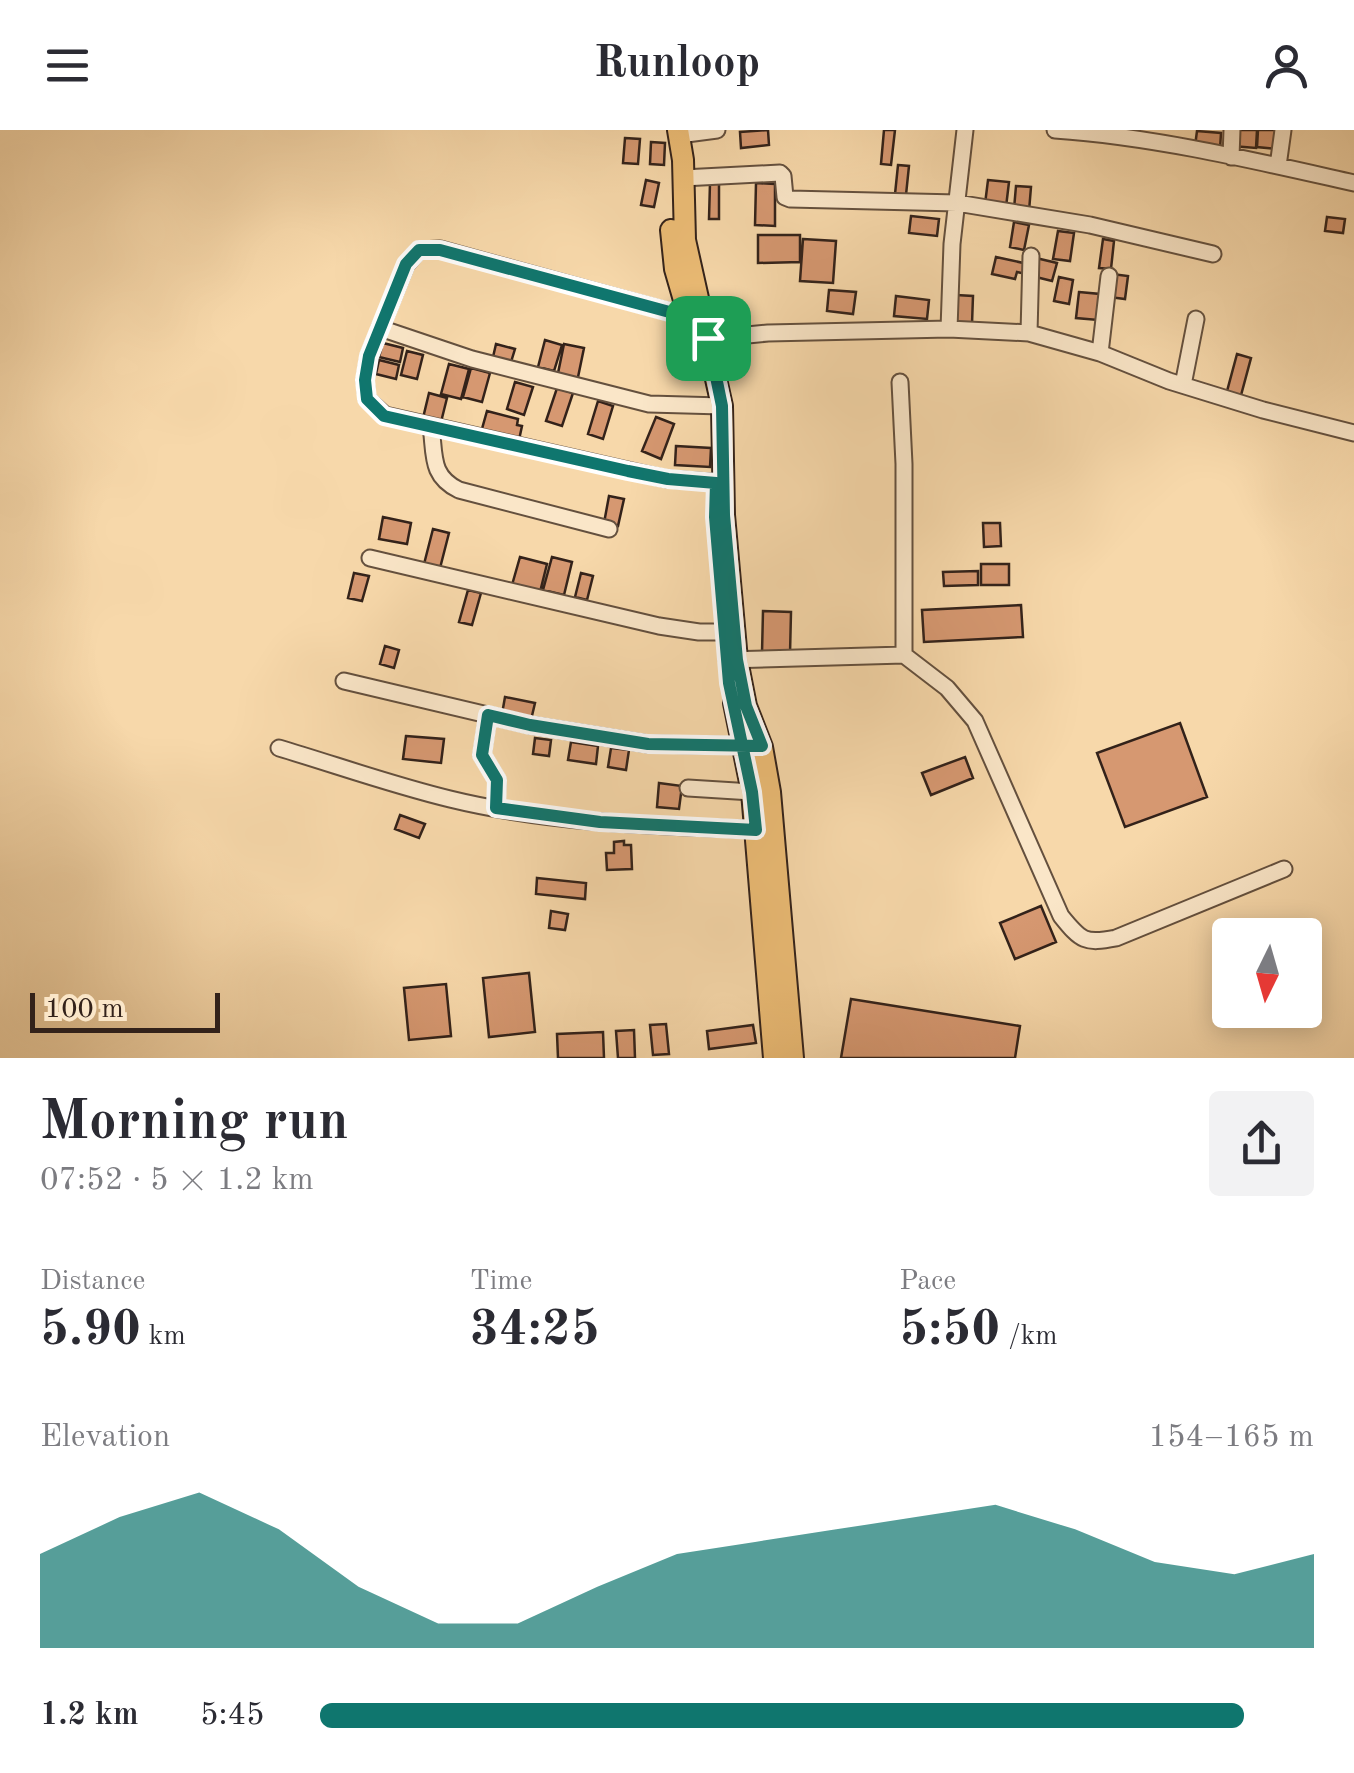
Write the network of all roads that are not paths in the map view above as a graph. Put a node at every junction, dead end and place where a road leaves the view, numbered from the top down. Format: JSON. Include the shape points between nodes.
{"nodes":[{"id":1,"x":716,"y":130,"type":"edge"},
{"id":2,"x":965,"y":130,"type":"edge"},
{"id":3,"x":1055,"y":130,"type":"edge"},
{"id":4,"x":1232,"y":130,"type":"edge"},
{"id":5,"x":1283,"y":130,"type":"edge"},
{"id":6,"x":678,"y":132,"type":"edge"},
{"id":7,"x":1098,"y":132,"type":"edge"},
{"id":8,"x":1231,"y":156,"type":"junction"},
{"id":9,"x":1278,"y":166,"type":"junction"},
{"id":10,"x":678,"y":177,"type":"junction"},
{"id":11,"x":1354,"y":183,"type":"edge"},
{"id":12,"x":957,"y":203,"type":"junction"},
{"id":13,"x":1213,"y":254,"type":"dead end"},
{"id":14,"x":1031,"y":256,"type":"dead end"},
{"id":15,"x":1109,"y":276,"type":"dead end"},
{"id":16,"x":688,"y":317,"type":"junction"},
{"id":17,"x":1196,"y":319,"type":"dead end"},
{"id":18,"x":380,"y":328,"type":"junction"},
{"id":19,"x":948,"y":329,"type":"junction"},
{"id":20,"x":1030,"y":333,"type":"junction"},
{"id":21,"x":702,"y":339,"type":"junction"},
{"id":22,"x":1100,"y":354,"type":"junction"},
{"id":23,"x":900,"y":382,"type":"dead end"},
{"id":24,"x":1184,"y":385,"type":"junction"},
{"id":25,"x":718,"y":406,"type":"junction"},
{"id":26,"x":431,"y":426,"type":"junction"},
{"id":27,"x":1354,"y":434,"type":"edge"},
{"id":28,"x":720,"y":483,"type":"junction"},
{"id":29,"x":609,"y":529,"type":"dead end"},
{"id":30,"x":370,"y":558,"type":"dead end"},
{"id":31,"x":730,"y":632,"type":"junction"},
{"id":32,"x":904,"y":655,"type":"junction"},
{"id":33,"x":732,"y":660,"type":"junction"},
{"id":34,"x":344,"y":681,"type":"dead end"},
{"id":35,"x":488,"y":715,"type":"junction"},
{"id":36,"x":752,"y":746,"type":"junction"},
{"id":37,"x":279,"y":748,"type":"dead end"},
{"id":38,"x":688,"y":788,"type":"dead end"},
{"id":39,"x":752,"y":792,"type":"junction"},
{"id":40,"x":496,"y":808,"type":"junction"},
{"id":41,"x":765,"y":830,"type":"junction"},
{"id":42,"x":1284,"y":869,"type":"dead end"},
{"id":43,"x":778,"y":992,"type":"junction"},
{"id":44,"x":774,"y":1058,"type":"edge"},
{"id":45,"x":793,"y":1058,"type":"edge"}],
"edges":[{"from":1,"to":6,"type":"street"},
{"from":2,"to":12,"type":"street"},
{"from":3,"to":7,"type":"street"},
{"from":4,"to":8,"type":"street"},
{"from":5,"to":9,"type":"street"},
{"from":6,"to":10,"type":"main road"},
{"from":7,"to":8,"type":"street"},
{"from":8,"to":9,"type":"street"},
{"from":9,"to":11,"type":"street"},
{"from":10,"to":12,"type":"street","via":[[780,173],[790,199]]},
{"from":10,"to":16,"type":"main road","via":[[670,217]]},
{"from":10,"to":21,"type":"main road"},
{"from":12,"to":13,"type":"street"},
{"from":12,"to":19,"type":"street"},
{"from":14,"to":20,"type":"street"},
{"from":15,"to":22,"type":"street"},
{"from":16,"to":18,"type":"street","via":[[440,250],[419,250],[406,264]]},
{"from":16,"to":21,"type":"main road"},
{"from":17,"to":24,"type":"street"},
{"from":18,"to":25,"type":"street","via":[[650,404]]},
{"from":18,"to":26,"type":"street","via":[[369,356],[367,399],[384,416]]},
{"from":19,"to":20,"type":"street"},
{"from":19,"to":21,"type":"street"},
{"from":20,"to":22,"type":"street"},
{"from":21,"to":25,"type":"main road"},
{"from":22,"to":24,"type":"street"},
{"from":23,"to":32,"type":"street"},
{"from":24,"to":27,"type":"street"},
{"from":25,"to":28,"type":"main road"},
{"from":26,"to":28,"type":"street","via":[[648,475]]},
{"from":26,"to":29,"type":"street","via":[[436,470],[446,484]]},
{"from":28,"to":31,"type":"main road"},
{"from":30,"to":31,"type":"street","via":[[659,626]]},
{"from":31,"to":33,"type":"main road"},
{"from":32,"to":33,"type":"street"},
{"from":32,"to":42,"type":"street","via":[[947,688],[975,722],[1062,916],[1090,943]]},
{"from":33,"to":36,"type":"main road"},
{"from":34,"to":35,"type":"street"},
{"from":35,"to":36,"type":"street","via":[[648,744]]},
{"from":35,"to":40,"type":"street","via":[[482,755],[497,780]]},
{"from":36,"to":39,"type":"main road"},
{"from":36,"to":41,"type":"main road","via":[[770,792]]},
{"from":37,"to":40,"type":"street"},
{"from":38,"to":39,"type":"street"},
{"from":39,"to":41,"type":"main road"},
{"from":40,"to":41,"type":"street","via":[[600,822]]},
{"from":41,"to":43,"type":"main road"},
{"from":43,"to":44,"type":"main road"},
{"from":43,"to":45,"type":"main road"}]}
